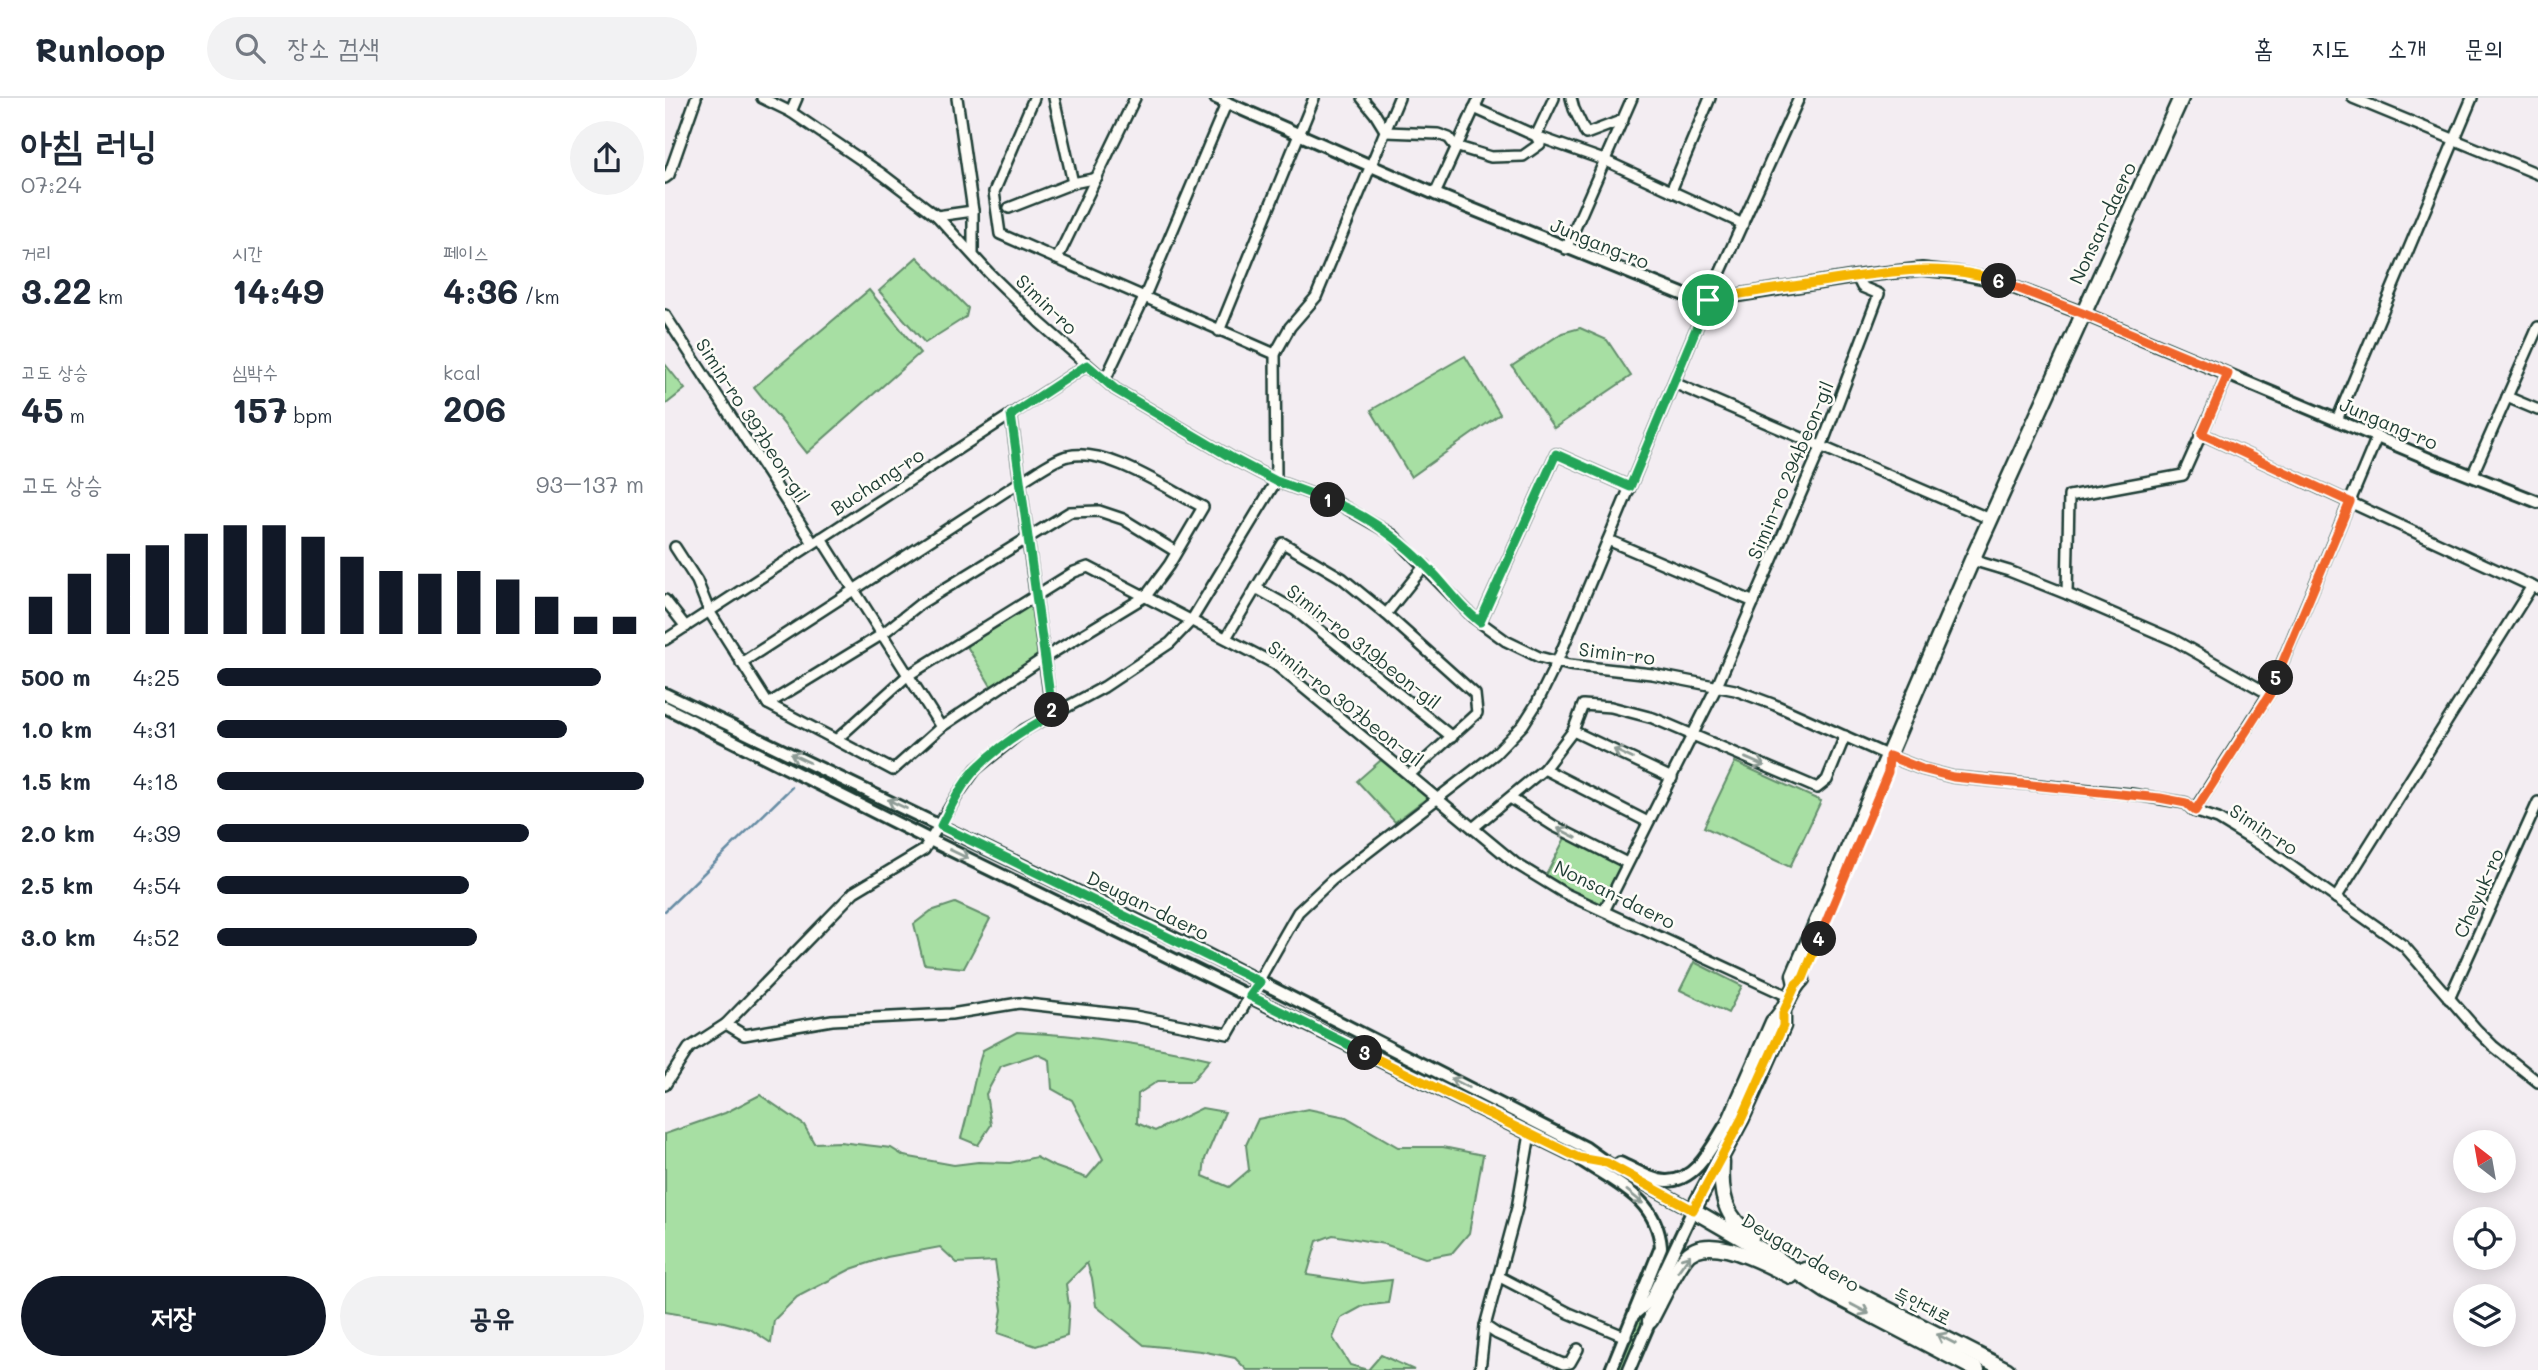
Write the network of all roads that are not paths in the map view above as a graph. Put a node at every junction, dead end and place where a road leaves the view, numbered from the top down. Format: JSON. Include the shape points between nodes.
{"nodes":[{"id":1,"x":696,"y":98,"type":"edge"},
{"id":2,"x":762,"y":98,"type":"edge"},
{"id":3,"x":797,"y":98,"type":"edge"},
{"id":4,"x":957,"y":98,"type":"edge"},
{"id":5,"x":1034,"y":98,"type":"edge"},
{"id":6,"x":1054,"y":98,"type":"edge"},
{"id":7,"x":1135,"y":98,"type":"edge"},
{"id":8,"x":1216,"y":98,"type":"edge"},
{"id":9,"x":1314,"y":98,"type":"edge"},
{"id":10,"x":1362,"y":98,"type":"edge"},
{"id":11,"x":1399,"y":98,"type":"edge"},
{"id":12,"x":1479,"y":98,"type":"edge"},
{"id":13,"x":1554,"y":98,"type":"edge"},
{"id":14,"x":1571,"y":98,"type":"edge"},
{"id":15,"x":1632,"y":98,"type":"edge"},
{"id":16,"x":1710,"y":98,"type":"edge"},
{"id":17,"x":1799,"y":98,"type":"edge"},
{"id":18,"x":2181,"y":98,"type":"edge"},
{"id":19,"x":2353,"y":98,"type":"edge"},
{"id":20,"x":2472,"y":98,"type":"edge"},
{"id":21,"x":1227,"y":102,"type":"junction"},
{"id":22,"x":1474,"y":108,"type":"junction"},
{"id":23,"x":791,"y":112,"type":"junction"},
{"id":24,"x":1623,"y":120,"type":"junction"},
{"id":25,"x":1386,"y":132,"type":"junction"},
{"id":26,"x":1299,"y":134,"type":"junction"},
{"id":27,"x":1536,"y":136,"type":"junction"},
{"id":28,"x":2456,"y":140,"type":"junction"},
{"id":29,"x":1455,"y":146,"type":"junction"},
{"id":30,"x":1604,"y":160,"type":"junction"},
{"id":31,"x":1371,"y":166,"type":"junction"},
{"id":32,"x":2538,"y":174,"type":"edge"},
{"id":33,"x":665,"y":177,"type":"edge"},
{"id":34,"x":1097,"y":178,"type":"junction"},
{"id":35,"x":1073,"y":183,"type":"junction"},
{"id":36,"x":1671,"y":191,"type":"junction"},
{"id":37,"x":1435,"y":194,"type":"junction"},
{"id":38,"x":1009,"y":208,"type":"dead end"},
{"id":39,"x":973,"y":211,"type":"junction"},
{"id":40,"x":937,"y":216,"type":"junction"},
{"id":41,"x":1743,"y":224,"type":"junction"},
{"id":42,"x":1566,"y":249,"type":"junction"},
{"id":43,"x":973,"y":253,"type":"junction"},
{"id":44,"x":1057,"y":259,"type":"junction"},
{"id":45,"x":1857,"y":276,"type":"junction"},
{"id":46,"x":1144,"y":298,"type":"junction"},
{"id":47,"x":1708,"y":300,"type":"junction"},
{"id":48,"x":2082,"y":313,"type":"junction"},
{"id":49,"x":665,"y":315,"type":"edge"},
{"id":50,"x":2538,"y":327,"type":"edge"},
{"id":51,"x":1219,"y":331,"type":"junction"},
{"id":52,"x":1275,"y":354,"type":"junction"},
{"id":53,"x":1087,"y":365,"type":"junction"},
{"id":54,"x":2228,"y":374,"type":"junction"},
{"id":55,"x":1105,"y":380,"type":"junction"},
{"id":56,"x":1674,"y":383,"type":"junction"},
{"id":57,"x":2507,"y":397,"type":"junction"},
{"id":58,"x":2538,"y":410,"type":"edge"},
{"id":59,"x":1011,"y":415,"type":"junction"},
{"id":60,"x":2337,"y":420,"type":"junction"},
{"id":61,"x":2202,"y":434,"type":"junction"},
{"id":62,"x":2377,"y":437,"type":"junction"},
{"id":63,"x":1822,"y":445,"type":"junction"},
{"id":64,"x":2472,"y":476,"type":"junction"},
{"id":65,"x":1276,"y":481,"type":"junction"},
{"id":66,"x":1020,"y":482,"type":"junction"},
{"id":67,"x":1630,"y":487,"type":"junction"},
{"id":68,"x":2350,"y":502,"type":"junction"},
{"id":69,"x":2538,"y":502,"type":"edge"},
{"id":70,"x":1990,"y":519,"type":"junction"},
{"id":71,"x":1028,"y":536,"type":"junction"},
{"id":72,"x":1608,"y":540,"type":"junction"},
{"id":73,"x":817,"y":541,"type":"junction"},
{"id":74,"x":675,"y":547,"type":"dead end"},
{"id":75,"x":1175,"y":551,"type":"junction"},
{"id":76,"x":1972,"y":560,"type":"junction"},
{"id":77,"x":1425,"y":565,"type":"junction"},
{"id":78,"x":2535,"y":587,"type":"edge"},
{"id":79,"x":1256,"y":588,"type":"junction"},
{"id":80,"x":854,"y":591,"type":"junction"},
{"id":81,"x":2067,"y":594,"type":"junction"},
{"id":82,"x":1037,"y":595,"type":"junction"},
{"id":83,"x":1146,"y":596,"type":"junction"},
{"id":84,"x":665,"y":600,"type":"edge"},
{"id":85,"x":1754,"y":602,"type":"junction"},
{"id":86,"x":709,"y":611,"type":"junction"},
{"id":87,"x":1386,"y":614,"type":"junction"},
{"id":88,"x":1191,"y":621,"type":"junction"},
{"id":89,"x":1480,"y":622,"type":"junction"},
{"id":90,"x":686,"y":627,"type":"junction"},
{"id":91,"x":881,"y":635,"type":"junction"},
{"id":92,"x":1226,"y":638,"type":"junction"},
{"id":93,"x":665,"y":640,"type":"edge"},
{"id":94,"x":1044,"y":658,"type":"junction"},
{"id":95,"x":1557,"y":662,"type":"junction"},
{"id":96,"x":741,"y":663,"type":"junction"},
{"id":97,"x":907,"y":676,"type":"junction"},
{"id":98,"x":1717,"y":686,"type":"junction"},
{"id":99,"x":665,"y":694,"type":"edge"},
{"id":100,"x":2270,"y":694,"type":"junction"},
{"id":101,"x":768,"y":704,"type":"junction"},
{"id":102,"x":665,"y":707,"type":"edge"},
{"id":103,"x":1052,"y":715,"type":"junction"},
{"id":104,"x":941,"y":727,"type":"junction"},
{"id":105,"x":1573,"y":731,"type":"junction"},
{"id":106,"x":1692,"y":736,"type":"junction"},
{"id":107,"x":1845,"y":736,"type":"junction"},
{"id":108,"x":1452,"y":737,"type":"junction"},
{"id":109,"x":836,"y":740,"type":"junction"},
{"id":110,"x":1889,"y":756,"type":"junction"},
{"id":111,"x":1544,"y":769,"type":"junction"},
{"id":112,"x":1409,"y":775,"type":"junction"},
{"id":113,"x":1672,"y":778,"type":"junction"},
{"id":114,"x":1439,"y":799,"type":"junction"},
{"id":115,"x":1510,"y":799,"type":"junction"},
{"id":116,"x":2538,"y":802,"type":"edge"},
{"id":117,"x":2195,"y":811,"type":"junction"},
{"id":118,"x":1648,"y":822,"type":"junction"},
{"id":119,"x":941,"y":826,"type":"junction"},
{"id":120,"x":1473,"y":828,"type":"junction"},
{"id":121,"x":930,"y":840,"type":"junction"},
{"id":122,"x":1626,"y":863,"type":"junction"},
{"id":123,"x":2336,"y":898,"type":"junction"},
{"id":124,"x":1604,"y":911,"type":"junction"},
{"id":125,"x":1260,"y":982,"type":"junction"},
{"id":126,"x":1793,"y":991,"type":"junction"},
{"id":127,"x":1250,"y":996,"type":"junction"},
{"id":128,"x":2449,"y":999,"type":"junction"},
{"id":129,"x":1783,"y":1013,"type":"junction"},
{"id":130,"x":726,"y":1024,"type":"junction"},
{"id":131,"x":2538,"y":1082,"type":"edge"},
{"id":132,"x":665,"y":1084,"type":"edge"},
{"id":133,"x":1733,"y":1115,"type":"junction"},
{"id":134,"x":1530,"y":1134,"type":"junction"},
{"id":135,"x":1586,"y":1148,"type":"junction"},
{"id":136,"x":1723,"y":1156,"type":"junction"},
{"id":137,"x":1579,"y":1158,"type":"junction"},
{"id":138,"x":1607,"y":1163,"type":"junction"},
{"id":139,"x":1707,"y":1182,"type":"junction"},
{"id":140,"x":1693,"y":1210,"type":"junction"},
{"id":141,"x":1498,"y":1276,"type":"junction"},
{"id":142,"x":1829,"y":1286,"type":"junction"},
{"id":143,"x":1650,"y":1301,"type":"junction"},
{"id":144,"x":1636,"y":1313,"type":"junction"},
{"id":145,"x":1650,"y":1321,"type":"junction"},
{"id":146,"x":1485,"y":1326,"type":"junction"},
{"id":147,"x":1626,"y":1337,"type":"junction"},
{"id":148,"x":1578,"y":1349,"type":"dead end"},
{"id":149,"x":1480,"y":1370,"type":"edge"},
{"id":150,"x":1611,"y":1370,"type":"edge"},
{"id":151,"x":1629,"y":1370,"type":"edge"},
{"id":152,"x":1977,"y":1370,"type":"edge"},
{"id":153,"x":2007,"y":1370,"type":"edge"}],
"edges":[{"from":1,"to":33,"type":"street"},
{"from":2,"to":23,"type":"street","name":"Simin-ro"},
{"from":3,"to":23,"type":"street"},
{"from":4,"to":39,"type":"street"},
{"from":5,"to":44,"type":"street","via":[[994,192],[1000,234]]},
{"from":6,"to":35,"type":"street"},
{"from":7,"to":34,"type":"street"},
{"from":8,"to":21,"type":"street","name":"Jungang-ro"},
{"from":9,"to":26,"type":"street"},
{"from":10,"to":25,"type":"street"},
{"from":11,"to":25,"type":"street"},
{"from":12,"to":22,"type":"street"},
{"from":13,"to":27,"type":"street"},
{"from":14,"to":24,"type":"street","via":[[1586,134]]},
{"from":15,"to":24,"type":"street"},
{"from":16,"to":36,"type":"street"},
{"from":17,"to":41,"type":"street"},
{"from":18,"to":48,"type":"main road","name":"Nonsan-daero"},
{"from":19,"to":28,"type":"street"},
{"from":20,"to":28,"type":"street"},
{"from":21,"to":26,"type":"street","name":"Jungang-ro"},
{"from":21,"to":46,"type":"street"},
{"from":22,"to":27,"type":"street"},
{"from":22,"to":29,"type":"street"},
{"from":23,"to":40,"type":"street","name":"Simin-ro"},
{"from":24,"to":30,"type":"street"},
{"from":25,"to":29,"type":"street","via":[[1438,134]]},
{"from":25,"to":31,"type":"street"},
{"from":26,"to":31,"type":"street","name":"Jungang-ro"},
{"from":26,"to":51,"type":"street"},
{"from":27,"to":29,"type":"street","via":[[1540,144],[1523,156],[1491,157]]},
{"from":27,"to":30,"type":"street"},
{"from":28,"to":32,"type":"street"},
{"from":28,"to":60,"type":"street"},
{"from":29,"to":37,"type":"street"},
{"from":30,"to":36,"type":"street"},
{"from":30,"to":42,"type":"street"},
{"from":31,"to":37,"type":"street","name":"Jungang-ro"},
{"from":31,"to":52,"type":"street","via":[[1316,296]]},
{"from":34,"to":35,"type":"street"},
{"from":34,"to":44,"type":"street"},
{"from":35,"to":38,"type":"street"},
{"from":36,"to":41,"type":"street"},
{"from":37,"to":42,"type":"street","name":"Jungang-ro"},
{"from":39,"to":40,"type":"street"},
{"from":39,"to":43,"type":"street"},
{"from":40,"to":43,"type":"street","name":"Simin-ro"},
{"from":41,"to":47,"type":"street"},
{"from":42,"to":47,"type":"street","name":"Jungang-ro","via":[[1692,298]]},
{"from":43,"to":53,"type":"street","name":"Simin-ro"},
{"from":44,"to":46,"type":"street"},
{"from":45,"to":47,"type":"street","name":"Jungang-ro"},
{"from":45,"to":48,"type":"street","name":"Jungang-ro","via":[[1922,270],[1959,273],[1994,280]]},
{"from":45,"to":63,"type":"street","name":"Simin-ro 294beon-gil","via":[[1862,288],[1879,294]]},
{"from":46,"to":51,"type":"street"},
{"from":46,"to":55,"type":"street"},
{"from":47,"to":56,"type":"street"},
{"from":48,"to":54,"type":"street","name":"Jungang-ro"},
{"from":48,"to":70,"type":"main road","name":"Nonsan-daero"},
{"from":49,"to":73,"type":"street","name":"Simin-ro 397beon-gil"},
{"from":50,"to":57,"type":"street"},
{"from":51,"to":52,"type":"street"},
{"from":52,"to":65,"type":"street"},
{"from":53,"to":55,"type":"street","name":"Simin-ro"},
{"from":53,"to":59,"type":"street","name":"Buchang-ro"},
{"from":54,"to":60,"type":"street","name":"Jungang-ro"},
{"from":54,"to":61,"type":"street"},
{"from":55,"to":65,"type":"street","name":"Simin-ro"},
{"from":56,"to":63,"type":"street"},
{"from":56,"to":67,"type":"street"},
{"from":57,"to":58,"type":"street"},
{"from":57,"to":64,"type":"street"},
{"from":59,"to":66,"type":"street"},
{"from":59,"to":73,"type":"street","name":"Buchang-ro"},
{"from":60,"to":62,"type":"street","name":"Jungang-ro"},
{"from":61,"to":68,"type":"street"},
{"from":61,"to":81,"type":"street","via":[[2183,475],[2069,496]]},
{"from":62,"to":64,"type":"street","name":"Jungang-ro"},
{"from":62,"to":68,"type":"street"},
{"from":63,"to":70,"type":"street"},
{"from":63,"to":85,"type":"street","name":"Simin-ro 294beon-gil"},
{"from":64,"to":69,"type":"street","name":"Jungang-ro"},
{"from":65,"to":77,"type":"street","name":"Simin-ro","via":[[1369,520]]},
{"from":65,"to":88,"type":"street"},
{"from":66,"to":71,"type":"street"},
{"from":66,"to":75,"type":"street","via":[[1066,456],[1107,458],[1202,507]]},
{"from":66,"to":80,"type":"street"},
{"from":67,"to":72,"type":"street"},
{"from":67,"to":89,"type":"street","via":[[1556,454]]},
{"from":68,"to":78,"type":"street"},
{"from":68,"to":100,"type":"street"},
{"from":70,"to":76,"type":"main road","name":"Nonsan-daero"},
{"from":71,"to":75,"type":"street","via":[[1070,512],[1099,511],[1123,519]]},
{"from":71,"to":82,"type":"street"},
{"from":71,"to":91,"type":"street","via":[[920,604]]},
{"from":72,"to":85,"type":"street"},
{"from":72,"to":95,"type":"street"},
{"from":73,"to":80,"type":"street","name":"Simin-ro 397beon-gil"},
{"from":73,"to":86,"type":"street","name":"Buchang-ro"},
{"from":74,"to":86,"type":"street"},
{"from":75,"to":83,"type":"street"},
{"from":76,"to":81,"type":"street"},
{"from":76,"to":110,"type":"main road","name":"Nonsan-daero"},
{"from":77,"to":87,"type":"street","name":"Simin-ro 319beon-gil"},
{"from":77,"to":89,"type":"street","name":"Simin-ro"},
{"from":78,"to":123,"type":"street"},
{"from":79,"to":87,"type":"street","name":"Simin-ro 319beon-gil","via":[[1283,543],[1342,578]]},
{"from":79,"to":92,"type":"street"},
{"from":79,"to":108,"type":"street","name":"Simin-ro 319beon-gil","via":[[1304,617]]},
{"from":80,"to":91,"type":"street","name":"Simin-ro 397beon-gil"},
{"from":80,"to":96,"type":"street"},
{"from":81,"to":100,"type":"street","via":[[2174,640]]},
{"from":82,"to":83,"type":"street","name":"Simin-ro 307beon-gil","via":[[1088,567]]},
{"from":82,"to":94,"type":"street"},
{"from":82,"to":97,"type":"street"},
{"from":83,"to":88,"type":"street","name":"Simin-ro 307beon-gil"},
{"from":83,"to":94,"type":"street"},
{"from":84,"to":90,"type":"street"},
{"from":85,"to":98,"type":"street","name":"Simin-ro 294beon-gil"},
{"from":86,"to":90,"type":"street","name":"Buchang-ro"},
{"from":86,"to":96,"type":"street"},
{"from":87,"to":108,"type":"street","name":"Simin-ro 319beon-gil","via":[[1475,694],[1477,713]]},
{"from":88,"to":92,"type":"street","name":"Simin-ro 307beon-gil"},
{"from":88,"to":103,"type":"street","via":[[1170,643]]},
{"from":89,"to":95,"type":"street","name":"Simin-ro","via":[[1519,648]]},
{"from":90,"to":93,"type":"street","name":"Buchang-ro"},
{"from":91,"to":97,"type":"street","name":"Simin-ro 397beon-gil"},
{"from":91,"to":101,"type":"street"},
{"from":92,"to":112,"type":"street","name":"Simin-ro 307beon-gil","via":[[1275,664]]},
{"from":94,"to":103,"type":"street"},
{"from":94,"to":104,"type":"street"},
{"from":95,"to":98,"type":"street","name":"Simin-ro"},
{"from":95,"to":114,"type":"street","via":[[1523,725]]},
{"from":96,"to":101,"type":"street"},
{"from":97,"to":104,"type":"street","name":"Simin-ro 397beon-gil"},
{"from":97,"to":109,"type":"street"},
{"from":98,"to":106,"type":"street","name":"Simin-ro 294beon-gil"},
{"from":98,"to":107,"type":"street","name":"Simin-ro"},
{"from":119,"to":99,"type":"street","name":"Deugan-daero","one_way":true},
{"from":100,"to":117,"type":"street"},
{"from":101,"to":109,"type":"street"},
{"from":102,"to":121,"type":"street","name":"Deugan-daero"},
{"from":103,"to":119,"type":"street","via":[[1024,730],[976,769]]},
{"from":104,"to":109,"type":"street","via":[[893,770]]},
{"from":105,"to":106,"type":"street","via":[[1583,705],[1653,718]]},
{"from":105,"to":111,"type":"street"},
{"from":113,"to":105,"type":"street","one_way":true},
{"from":106,"to":107,"type":"street","one_way":true,"via":[[1817,788],[1827,780]]},
{"from":106,"to":113,"type":"street","name":"Simin-ro 294beon-gil"},
{"from":107,"to":110,"type":"street","name":"Simin-ro"},
{"from":108,"to":112,"type":"street"},
{"from":110,"to":117,"type":"street","name":"Simin-ro","via":[[1953,777],[2150,797],[2186,803]]},
{"from":110,"to":126,"type":"main road","name":"Nonsan-daero","via":[[1794,975]]},
{"from":111,"to":115,"type":"street"},
{"from":111,"to":118,"type":"street"},
{"from":112,"to":114,"type":"street","name":"Simin-ro 307beon-gil"},
{"from":113,"to":118,"type":"street","name":"Simin-ro 294beon-gil"},
{"from":114,"to":120,"type":"street","name":"Nonsan-daero"},
{"from":114,"to":125,"type":"street","via":[[1332,880],[1298,912]]},
{"from":115,"to":120,"type":"street"},
{"from":122,"to":115,"type":"street","one_way":true},
{"from":116,"to":128,"type":"street","name":"Cheyuk-ro"},
{"from":117,"to":123,"type":"street","name":"Simin-ro","via":[[2218,819],[2267,849]]},
{"from":118,"to":122,"type":"street","name":"Simin-ro 294beon-gil"},
{"from":119,"to":121,"type":"street"},
{"from":119,"to":125,"type":"street","name":"Deugan-daero"},
{"from":120,"to":124,"type":"street","name":"Nonsan-daero","via":[[1533,875]]},
{"from":121,"to":127,"type":"street","name":"Deugan-daero","one_way":true},
{"from":121,"to":130,"type":"street","via":[[924,850],[854,892]]},
{"from":122,"to":124,"type":"street","name":"Simin-ro 294beon-gil"},
{"from":123,"to":128,"type":"street","name":"Simin-ro","via":[[2404,946]]},
{"from":124,"to":126,"type":"street","name":"Nonsan-daero"},
{"from":125,"to":127,"type":"street"},
{"from":135,"to":125,"type":"street","name":"Deugan-daero","one_way":true},
{"from":126,"to":129,"type":"main road","name":"Nonsan-daero"},
{"from":127,"to":130,"type":"street","via":[[1228,1034],[1135,1016],[1019,1003],[951,1014],[832,1020],[744,1035]]},
{"from":127,"to":134,"type":"street","name":"Deugan-daero"},
{"from":128,"to":131,"type":"street","name":"Simin-ro","via":[[2493,1046]]},
{"from":129,"to":133,"type":"main road","name":"Nonsan-daero","via":[[1773,1022]]},
{"from":129,"to":136,"type":"main road","name":"Nonsan-daero","via":[[1783,1026]]},
{"from":130,"to":132,"type":"street","via":[[689,1048]]},
{"from":133,"to":135,"type":"street","via":[[1697,1167],[1676,1180],[1649,1176]]},
{"from":133,"to":139,"type":"main road","name":"Nonsan-daero"},
{"from":134,"to":137,"type":"street","name":"Deugan-daero"},
{"from":134,"to":141,"type":"street","via":[[1517,1208]]},
{"from":135,"to":138,"type":"street","name":"Deugan-daero"},
{"from":136,"to":139,"type":"main road","name":"Nonsan-daero"},
{"from":136,"to":142,"type":"main road","via":[[1720,1181],[1731,1217],[1743,1230]]},
{"from":137,"to":138,"type":"street","name":"Deugan-daero"},
{"from":137,"to":144,"type":"street","one_way":true,"via":[[1634,1196],[1651,1211],[1660,1229],[1661,1247]]},
{"from":138,"to":140,"type":"street","name":"Deugan-daero"},
{"from":139,"to":140,"type":"main road","name":"Nonsan-daero"},
{"from":140,"to":142,"type":"main road","name":"Deugan-daero"},
{"from":140,"to":143,"type":"street","name":"Nonsan-daero"},
{"from":141,"to":146,"type":"street"},
{"from":141,"to":147,"type":"street"},
{"from":145,"to":142,"type":"main road","one_way":true,"via":[[1686,1257],[1703,1248],[1733,1251]]},
{"from":142,"to":152,"type":"main road","name":"Deugan-daero","one_way":true},
{"from":153,"to":142,"type":"main road","name":"득안대로","one_way":true},
{"from":143,"to":144,"type":"street","name":"Nonsan-daero"},
{"from":143,"to":145,"type":"street","name":"Nonsan-daero"},
{"from":144,"to":147,"type":"street","name":"Nonsan-daero"},
{"from":145,"to":151,"type":"street","name":"Nonsan-daero"},
{"from":146,"to":148,"type":"street","via":[[1563,1364],[1570,1363]]},
{"from":146,"to":149,"type":"street"},
{"from":147,"to":150,"type":"street","name":"Nonsan-daero"}]}
